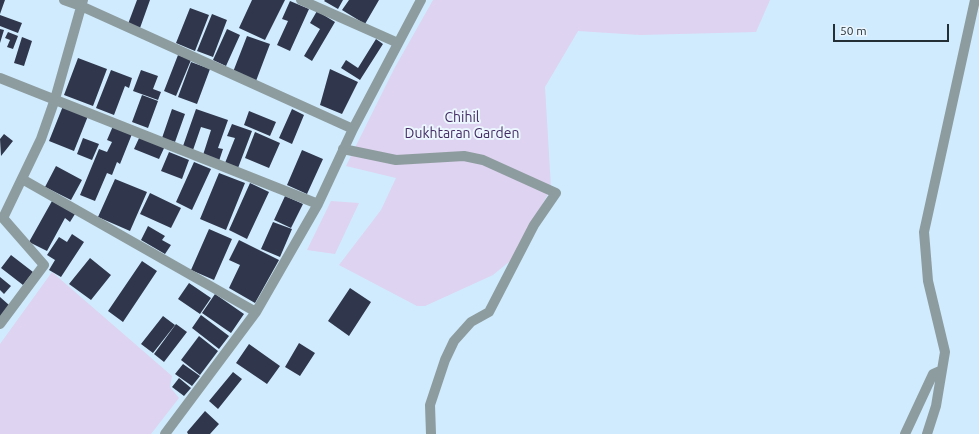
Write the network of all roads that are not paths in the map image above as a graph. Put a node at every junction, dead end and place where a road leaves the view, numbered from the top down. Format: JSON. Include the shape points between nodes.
{"nodes":[{"id":1,"x":64,"y":0,"type":"edge"},
{"id":2,"x":301,"y":0,"type":"edge"},
{"id":3,"x":421,"y":0,"type":"edge"},
{"id":4,"x":975,"y":0,"type":"edge"},
{"id":5,"x":82,"y":3,"type":"edge"},
{"id":6,"x":398,"y":43,"type":"junction"},
{"id":7,"x":0,"y":78,"type":"edge"},
{"id":8,"x":55,"y":99,"type":"junction"},
{"id":9,"x":353,"y":129,"type":"junction"},
{"id":10,"x":343,"y":149,"type":"junction"},
{"id":11,"x":22,"y":179,"type":"junction"},
{"id":12,"x":318,"y":204,"type":"junction"},
{"id":13,"x":256,"y":312,"type":"junction"},
{"id":14,"x":0,"y":324,"type":"edge"},
{"id":15,"x":942,"y":370,"type":"junction"},
{"id":16,"x":165,"y":434,"type":"edge"},
{"id":17,"x":431,"y":434,"type":"edge"},
{"id":18,"x":905,"y":434,"type":"edge"},
{"id":19,"x":926,"y":434,"type":"edge"}],
"edges":[{"from":1,"to":5,"type":"street"},
{"from":2,"to":6,"type":"street"},
{"from":3,"to":6,"type":"street"},
{"from":4,"to":15,"type":"street","via":[[924,232],[928,281],[945,352]]},
{"from":5,"to":8,"type":"street"},
{"from":5,"to":9,"type":"street"},
{"from":6,"to":9,"type":"street"},
{"from":7,"to":8,"type":"street"},
{"from":8,"to":11,"type":"street","via":[[41,139]]},
{"from":8,"to":12,"type":"street"},
{"from":9,"to":10,"type":"street"},
{"from":10,"to":12,"type":"street"},
{"from":10,"to":17,"type":"street","via":[[396,160],[464,156],[483,160],[556,193],[534,226],[489,312],[471,322],[454,342],[444,360],[430,405]]},
{"from":11,"to":13,"type":"street"},
{"from":11,"to":14,"type":"street","via":[[3,218],[44,265]]},
{"from":12,"to":13,"type":"street"},
{"from":13,"to":16,"type":"street"},
{"from":15,"to":18,"type":"street","via":[[933,374]]},
{"from":15,"to":19,"type":"street","via":[[936,406]]}]}
